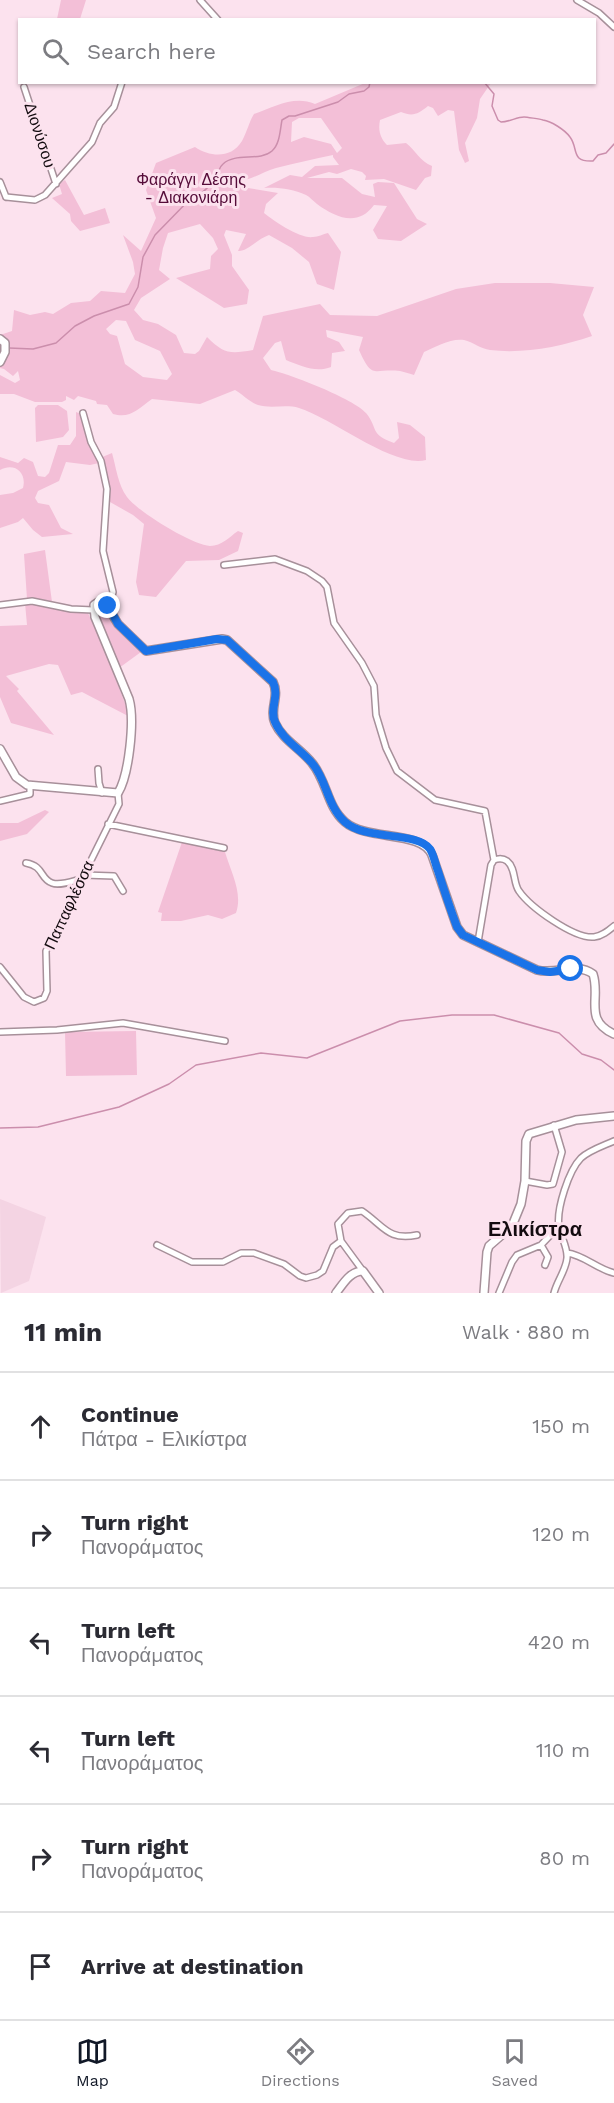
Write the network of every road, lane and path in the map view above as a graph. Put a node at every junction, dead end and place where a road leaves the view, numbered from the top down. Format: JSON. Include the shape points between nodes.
{"nodes":[{"id":1,"x":200,"y":0,"type":"edge"},
{"id":2,"x":578,"y":0,"type":"edge"},
{"id":3,"x":216,"y":18,"type":"edge"},
{"id":4,"x":614,"y":27,"type":"edge"},
{"id":5,"x":121,"y":84,"type":"edge"},
{"id":6,"x":24,"y":87,"type":"dead end"},
{"id":7,"x":0,"y":182,"type":"edge"},
{"id":8,"x":56,"y":184,"type":"junction"},
{"id":9,"x":6,"y":197,"type":"junction"},
{"id":10,"x":0,"y":203,"type":"edge"},
{"id":11,"x":0,"y":339,"type":"edge"},
{"id":12,"x":0,"y":362,"type":"edge"},
{"id":13,"x":83,"y":413,"type":"dead end"},
{"id":14,"x":224,"y":565,"type":"dead end"},
{"id":15,"x":0,"y":605,"type":"edge"},
{"id":16,"x":109,"y":608,"type":"junction"},
{"id":17,"x":93,"y":610,"type":"junction"},
{"id":18,"x":0,"y":749,"type":"edge"},
{"id":19,"x":98,"y":769,"type":"dead end"},
{"id":20,"x":30,"y":785,"type":"junction"},
{"id":21,"x":102,"y":793,"type":"junction"},
{"id":22,"x":118,"y":793,"type":"junction"},
{"id":23,"x":0,"y":801,"type":"edge"},
{"id":24,"x":108,"y":824,"type":"junction"},
{"id":25,"x":224,"y":848,"type":"dead end"},
{"id":26,"x":494,"y":860,"type":"junction"},
{"id":27,"x":26,"y":863,"type":"dead end"},
{"id":28,"x":82,"y":877,"type":"junction"},
{"id":29,"x":123,"y":891,"type":"dead end"},
{"id":30,"x":614,"y":926,"type":"edge"},
{"id":31,"x":478,"y":942,"type":"junction"},
{"id":32,"x":0,"y":968,"type":"edge"},
{"id":33,"x":0,"y":1032,"type":"edge"},
{"id":34,"x":614,"y":1034,"type":"edge"},
{"id":35,"x":225,"y":1041,"type":"dead end"},
{"id":36,"x":614,"y":1116,"type":"edge"},
{"id":37,"x":554,"y":1125,"type":"junction"},
{"id":38,"x":614,"y":1141,"type":"edge"},
{"id":39,"x":525,"y":1181,"type":"junction"},
{"id":40,"x":559,"y":1226,"type":"junction"},
{"id":41,"x":417,"y":1235,"type":"dead end"},
{"id":42,"x":341,"y":1241,"type":"junction"},
{"id":43,"x":157,"y":1245,"type":"dead end"},
{"id":44,"x":541,"y":1245,"type":"junction"},
{"id":45,"x":567,"y":1253,"type":"junction"},
{"id":46,"x":545,"y":1265,"type":"dead end"},
{"id":47,"x":363,"y":1271,"type":"junction"},
{"id":48,"x":614,"y":1273,"type":"edge"},
{"id":49,"x":336,"y":1293,"type":"edge"},
{"id":50,"x":379,"y":1293,"type":"edge"},
{"id":51,"x":484,"y":1293,"type":"edge"},
{"id":52,"x":500,"y":1293,"type":"edge"},
{"id":53,"x":554,"y":1293,"type":"edge"}],
"edges":[{"from":1,"to":3,"type":"street"},
{"from":2,"to":4,"type":"street"},
{"from":5,"to":8,"type":"street","via":[[114,107],[100,123],[92,142]]},
{"from":6,"to":8,"type":"street","name":"Διονύσου"},
{"from":7,"to":9,"type":"street"},
{"from":8,"to":9,"type":"street","via":[[35,200]]},
{"from":9,"to":10,"type":"street"},
{"from":11,"to":12,"type":"main road","via":[[5,349]]},
{"from":13,"to":16,"type":"street","via":[[107,489],[103,550],[113,592]]},
{"from":14,"to":26,"type":"street","via":[[275,559],[322,581],[327,587],[334,623],[374,686],[376,716],[397,771],[435,800],[484,811]]},
{"from":15,"to":17,"type":"street","via":[[32,602]]},
{"from":16,"to":17,"type":"main road","via":[[100,601]]},
{"from":16,"to":31,"type":"main road","via":[[118,624],[146,651],[227,640],[275,685],[273,718],[279,730],[312,763],[337,814],[359,831],[416,840],[426,846],[457,927],[463,935]]},
{"from":17,"to":22,"type":"main road","via":[[132,712]]},
{"from":18,"to":20,"type":"main road","via":[[16,777]]},
{"from":19,"to":21,"type":"street"},
{"from":20,"to":21,"type":"main road"},
{"from":20,"to":23,"type":"street","via":[[30,794]]},
{"from":21,"to":22,"type":"main road"},
{"from":22,"to":24,"type":"street","name":"Παπαφλέσσα","via":[[119,804]]},
{"from":24,"to":25,"type":"street"},
{"from":24,"to":28,"type":"street","name":"Παπαφλέσσα"},
{"from":26,"to":30,"type":"street","via":[[508,861],[520,892],[575,933],[595,937]]},
{"from":26,"to":31,"type":"street"},
{"from":27,"to":28,"type":"street","via":[[37,866],[55,884]]},
{"from":28,"to":29,"type":"street","via":[[114,876]]},
{"from":28,"to":32,"type":"street","name":"Παπαφλέσσα","via":[[46,951],[44,998],[34,1002],[24,997]]},
{"from":31,"to":34,"type":"main road","via":[[537,970],[590,971],[595,976],[597,1018],[602,1027]]},
{"from":33,"to":35,"type":"street","via":[[123,1023]]},
{"from":36,"to":37,"type":"main road"},
{"from":37,"to":39,"type":"main road","via":[[527,1137]]},
{"from":37,"to":39,"type":"street","via":[[562,1152],[553,1184]]},
{"from":38,"to":40,"type":"street","via":[[589,1152],[576,1165],[562,1198]]},
{"from":39,"to":51,"type":"main road","via":[[512,1226],[489,1245]]},
{"from":40,"to":44,"type":"street"},
{"from":40,"to":45,"type":"street"},
{"from":41,"to":42,"type":"street","via":[[397,1237],[359,1211],[341,1219]]},
{"from":42,"to":43,"type":"street","via":[[333,1247],[323,1271],[306,1278],[284,1264],[254,1253],[241,1253],[223,1262],[192,1262]]},
{"from":42,"to":47,"type":"street"},
{"from":44,"to":46,"type":"street","via":[[548,1257]]},
{"from":44,"to":52,"type":"street","via":[[523,1252],[512,1262]]},
{"from":45,"to":48,"type":"street"},
{"from":45,"to":53,"type":"street"},
{"from":47,"to":49,"type":"main road","via":[[350,1275]]},
{"from":47,"to":50,"type":"main road"}]}
